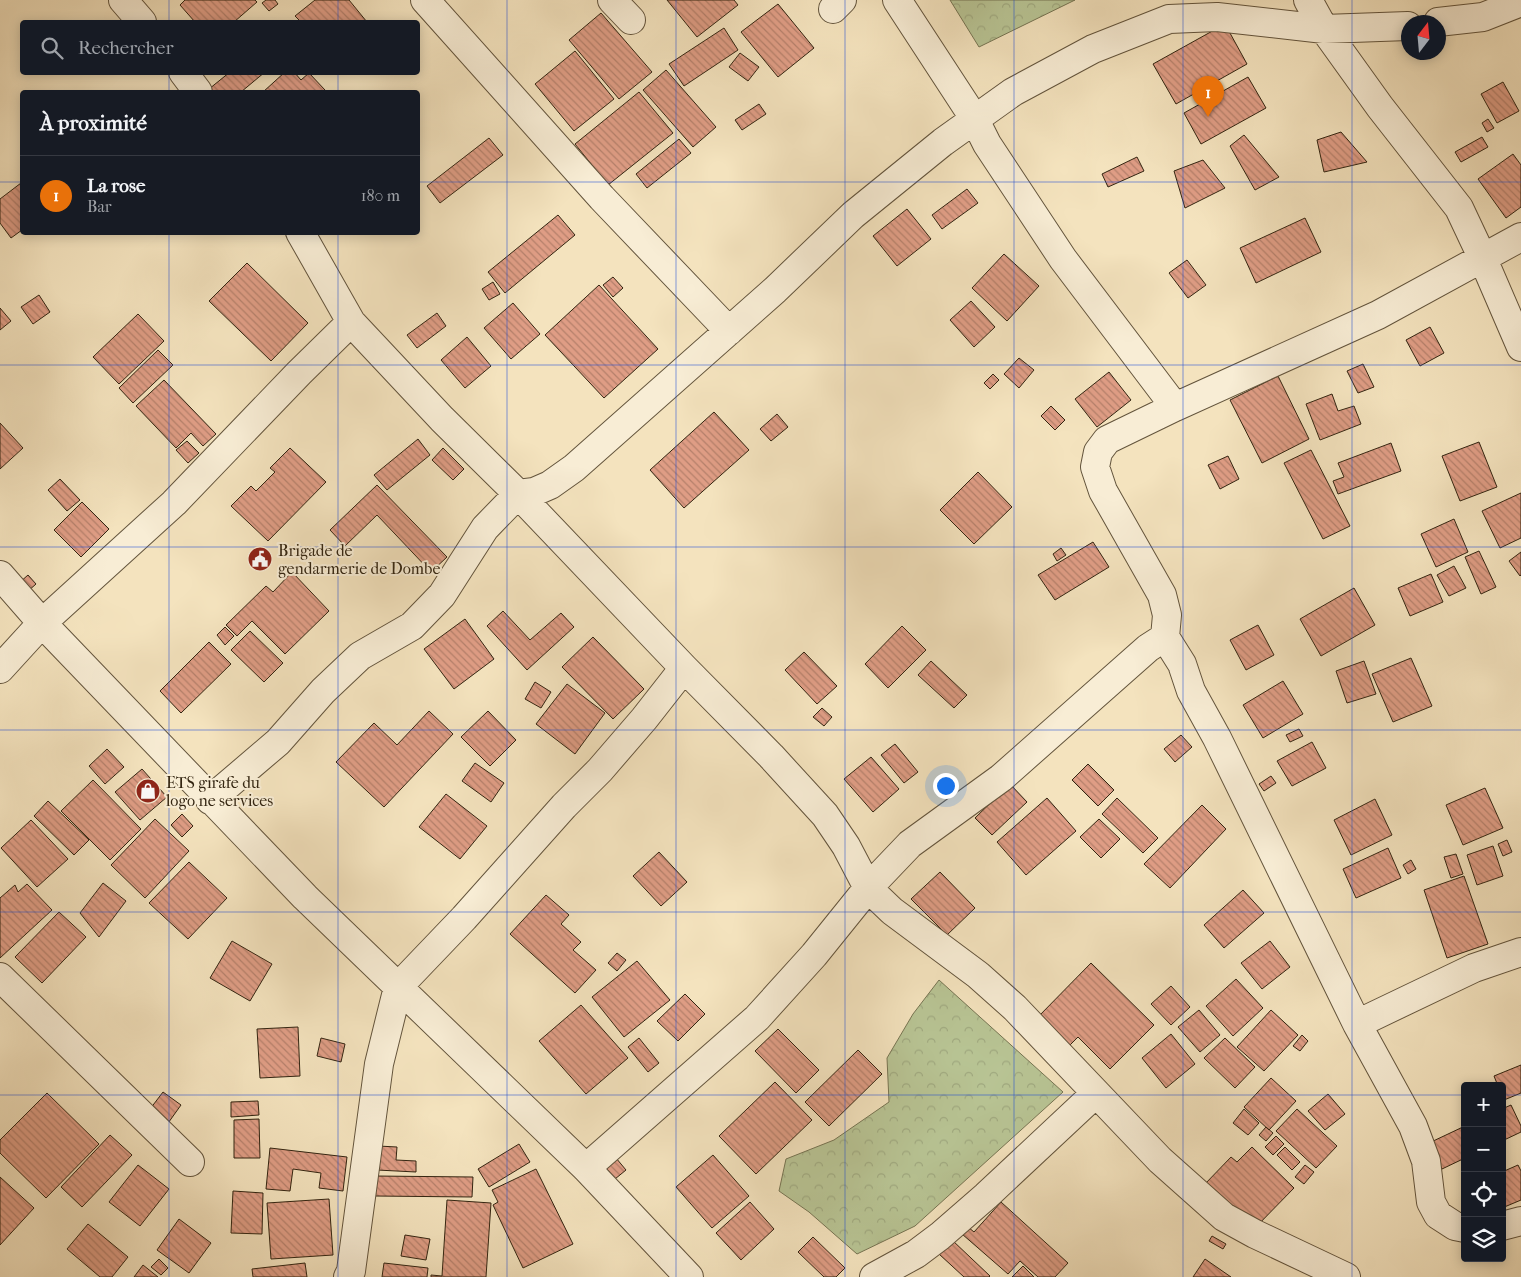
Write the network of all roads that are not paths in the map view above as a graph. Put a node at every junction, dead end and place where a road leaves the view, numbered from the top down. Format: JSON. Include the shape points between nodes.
{"nodes":[{"id":1,"x":123,"y":0,"type":"edge"},
{"id":2,"x":425,"y":0,"type":"edge"},
{"id":3,"x":612,"y":0,"type":"edge"},
{"id":4,"x":897,"y":0,"type":"edge"},
{"id":5,"x":1201,"y":0,"type":"edge"},
{"id":6,"x":1308,"y":0,"type":"edge"},
{"id":7,"x":1521,"y":2,"type":"edge"},
{"id":8,"x":1169,"y":19,"type":"junction"},
{"id":9,"x":140,"y":20,"type":"edge"},
{"id":10,"x":631,"y":20,"type":"dead end"},
{"id":11,"x":1446,"y":21,"type":"edge"},
{"id":12,"x":1401,"y":26,"type":"edge"},
{"id":13,"x":1324,"y":29,"type":"junction"},
{"id":14,"x":185,"y":75,"type":"edge"},
{"id":15,"x":196,"y":90,"type":"edge"},
{"id":16,"x":974,"y":118,"type":"junction"},
{"id":17,"x":302,"y":235,"type":"edge"},
{"id":18,"x":1521,"y":237,"type":"edge"},
{"id":19,"x":1483,"y":259,"type":"junction"},
{"id":20,"x":351,"y":322,"type":"junction"},
{"id":21,"x":728,"y":331,"type":"junction"},
{"id":22,"x":1521,"y":347,"type":"edge"},
{"id":23,"x":1175,"y":407,"type":"junction"},
{"id":24,"x":518,"y":494,"type":"junction"},
{"id":25,"x":0,"y":575,"type":"edge"},
{"id":26,"x":42,"y":623,"type":"junction"},
{"id":27,"x":1165,"y":636,"type":"junction"},
{"id":28,"x":684,"y":668,"type":"junction"},
{"id":29,"x":0,"y":669,"type":"edge"},
{"id":30,"x":210,"y":800,"type":"junction"},
{"id":31,"x":868,"y":888,"type":"junction"},
{"id":32,"x":1521,"y":952,"type":"edge"},
{"id":33,"x":0,"y":977,"type":"edge"},
{"id":34,"x":398,"y":987,"type":"junction"},
{"id":35,"x":1357,"y":1024,"type":"junction"},
{"id":36,"x":1095,"y":1094,"type":"junction"},
{"id":37,"x":190,"y":1162,"type":"dead end"},
{"id":38,"x":586,"y":1168,"type":"junction"},
{"id":39,"x":1521,"y":1221,"type":"edge"},
{"id":40,"x":1506,"y":1225,"type":"edge"},
{"id":41,"x":1461,"y":1227,"type":"edge"},
{"id":42,"x":351,"y":1275,"type":"edge"},
{"id":43,"x":689,"y":1277,"type":"edge"},
{"id":44,"x":874,"y":1277,"type":"edge"},
{"id":45,"x":1346,"y":1277,"type":"edge"}],
"edges":[{"from":1,"to":9,"type":"street"},
{"from":2,"to":21,"type":"street","via":[[602,198]]},
{"from":3,"to":10,"type":"street"},
{"from":4,"to":16,"type":"street"},
{"from":5,"to":8,"type":"street"},
{"from":6,"to":13,"type":"street"},
{"from":7,"to":11,"type":"street","via":[[1483,17]]},
{"from":8,"to":13,"type":"street","via":[[1217,16]]},
{"from":8,"to":16,"type":"street","via":[[1093,50],[1013,92]]},
{"from":12,"to":13,"type":"street"},
{"from":13,"to":19,"type":"street","via":[[1459,208]]},
{"from":14,"to":15,"type":"street"},
{"from":16,"to":21,"type":"street","via":[[852,215]]},
{"from":16,"to":23,"type":"street","via":[[987,144],[1064,259]]},
{"from":17,"to":20,"type":"street"},
{"from":18,"to":19,"type":"street"},
{"from":19,"to":22,"type":"street"},
{"from":19,"to":23,"type":"street","via":[[1378,315]]},
{"from":20,"to":24,"type":"street"},
{"from":20,"to":26,"type":"street","via":[[174,503]]},
{"from":21,"to":24,"type":"street","via":[[574,468],[550,485]]},
{"from":23,"to":27,"type":"street","via":[[1107,440],[1098,452],[1095,467],[1103,491],[1162,595],[1167,615]]},
{"from":24,"to":28,"type":"street"},
{"from":24,"to":30,"type":"street","via":[[485,528],[442,595],[412,626],[360,656],[323,691],[278,742]]},
{"from":25,"to":26,"type":"street"},
{"from":26,"to":29,"type":"street"},
{"from":26,"to":30,"type":"street"},
{"from":27,"to":31,"type":"street","via":[[1001,778],[910,844]]},
{"from":27,"to":35,"type":"street","via":[[1182,664],[1191,691]]},
{"from":28,"to":31,"type":"street","via":[[825,815]]},
{"from":28,"to":34,"type":"street","via":[[600,770]]},
{"from":30,"to":34,"type":"street"},
{"from":31,"to":36,"type":"street","via":[[892,911],[978,975],[1014,1008]]},
{"from":31,"to":38,"type":"street","via":[[757,1018]]},
{"from":32,"to":35,"type":"street","via":[[1474,968]]},
{"from":33,"to":37,"type":"street"},
{"from":34,"to":38,"type":"street"},
{"from":34,"to":42,"type":"street","via":[[379,1064]]},
{"from":35,"to":41,"type":"street","via":[[1413,1126],[1426,1161],[1431,1202],[1438,1215]]},
{"from":36,"to":44,"type":"street","via":[[940,1236],[916,1254]]},
{"from":36,"to":45,"type":"street","via":[[1160,1160],[1224,1217]]},
{"from":38,"to":43,"type":"street"},
{"from":39,"to":40,"type":"street"}]}
